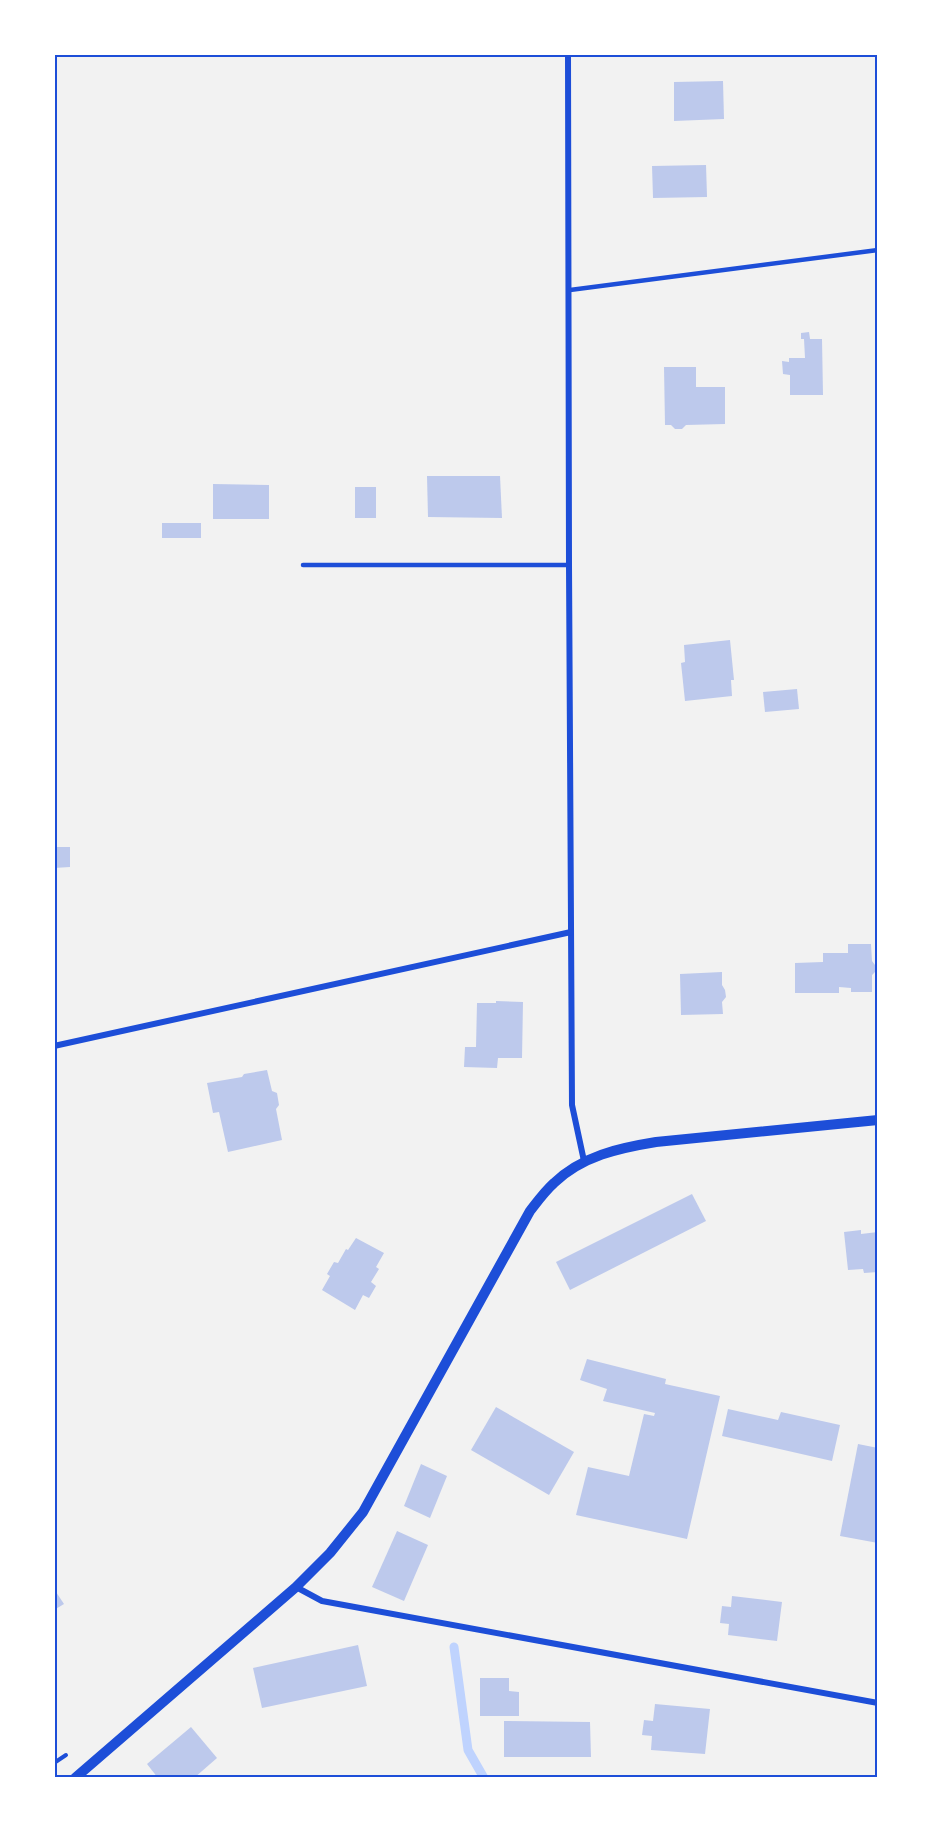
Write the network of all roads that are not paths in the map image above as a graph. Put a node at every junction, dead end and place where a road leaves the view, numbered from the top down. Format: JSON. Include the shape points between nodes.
{"nodes":[{"id":1,"x":568,"y":54,"type":"edge"},
{"id":2,"x":878,"y":250,"type":"edge"},
{"id":3,"x":570,"y":291,"type":"junction"},
{"id":4,"x":303,"y":565,"type":"dead end"},
{"id":5,"x":569,"y":565,"type":"junction"},
{"id":6,"x":571,"y":932,"type":"junction"},
{"id":7,"x":54,"y":1046,"type":"edge"},
{"id":8,"x":878,"y":1120,"type":"edge"},
{"id":9,"x":584,"y":1161,"type":"junction"},
{"id":10,"x":296,"y":1587,"type":"junction"},
{"id":11,"x":878,"y":1703,"type":"edge"},
{"id":12,"x":75,"y":1778,"type":"edge"}],
"edges":[{"from":1,"to":3,"type":"street"},
{"from":2,"to":3,"type":"lane"},
{"from":3,"to":5,"type":"street"},
{"from":4,"to":5,"type":"lane"},
{"from":5,"to":6,"type":"street"},
{"from":6,"to":7,"type":"street"},
{"from":6,"to":9,"type":"street","via":[[572,1105]]},
{"from":8,"to":9,"type":"street","via":[[656,1142],[620,1148]]},
{"from":9,"to":10,"type":"street","via":[[554,1182],[530,1211],[363,1512]]},
{"from":10,"to":11,"type":"street","via":[[322,1601]]},
{"from":10,"to":12,"type":"street"}]}
